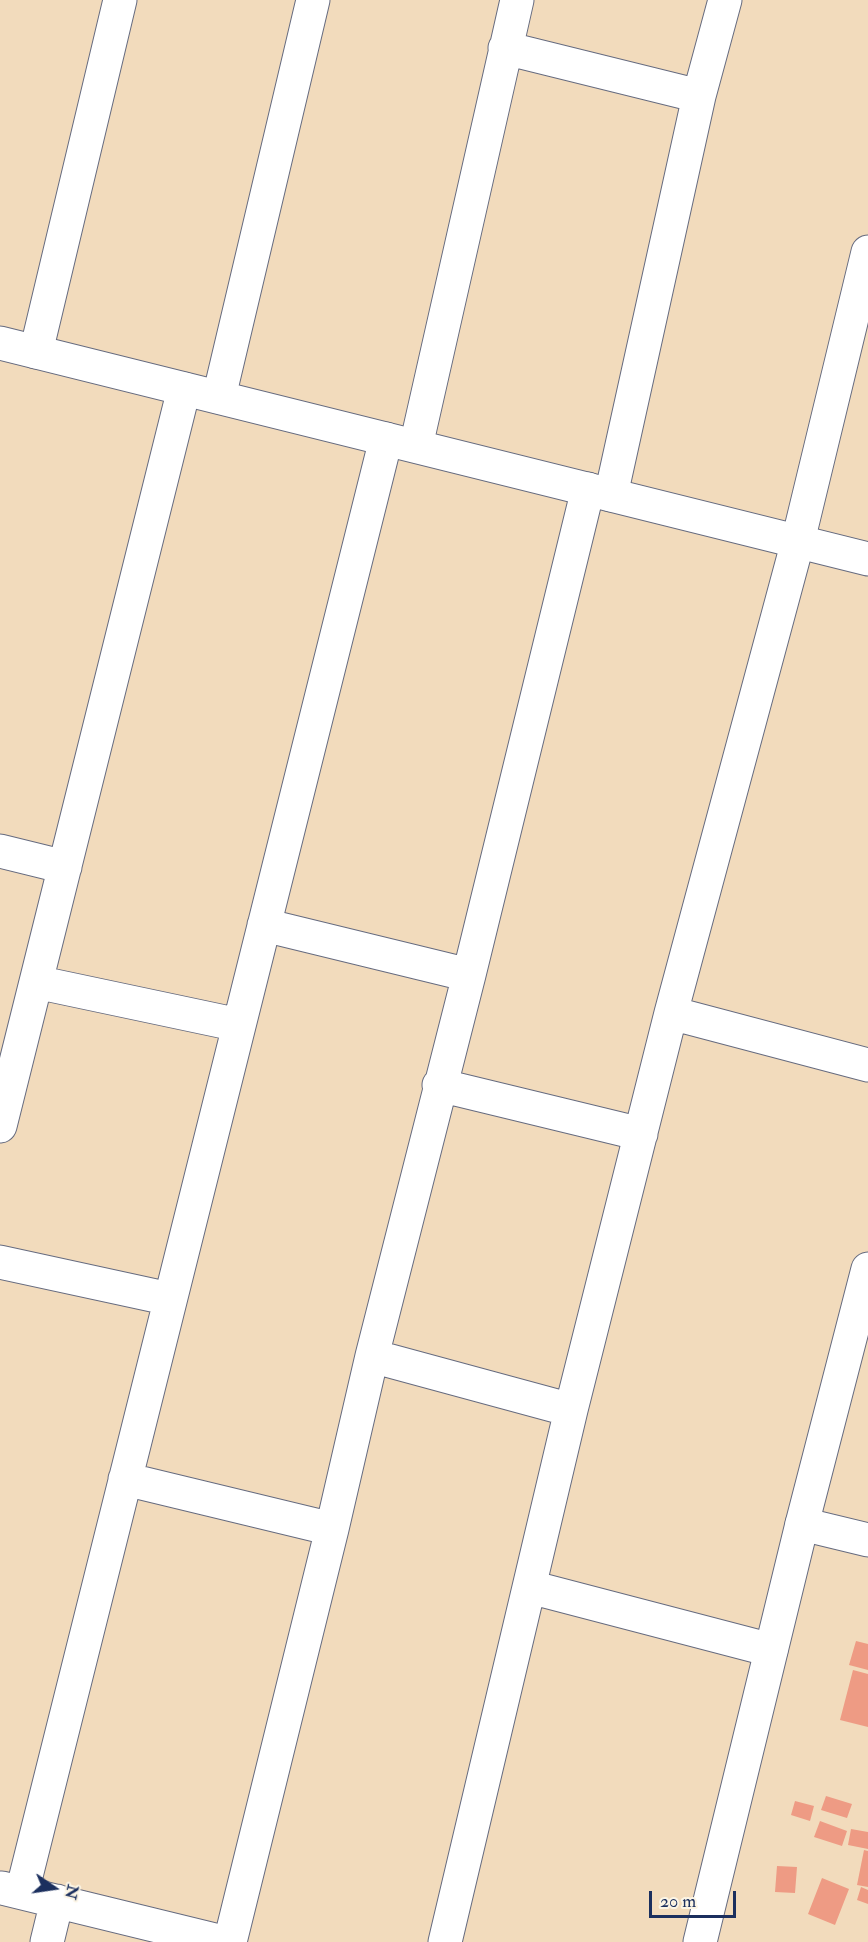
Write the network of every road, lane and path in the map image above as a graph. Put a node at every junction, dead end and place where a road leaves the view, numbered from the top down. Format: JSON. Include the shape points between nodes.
{"nodes":[{"id":1,"x":120,"y":0,"type":"edge"},
{"id":2,"x":313,"y":0,"type":"edge"},
{"id":3,"x":517,"y":0,"type":"edge"},
{"id":4,"x":725,"y":0,"type":"edge"},
{"id":5,"x":506,"y":48,"type":"junction"},
{"id":6,"x":699,"y":96,"type":"junction"},
{"id":7,"x":868,"y":252,"type":"edge"},
{"id":8,"x":0,"y":343,"type":"edge"},
{"id":9,"x":36,"y":352,"type":"junction"},
{"id":10,"x":184,"y":389,"type":"junction"},
{"id":11,"x":219,"y":397,"type":"junction"},
{"id":12,"x":401,"y":443,"type":"junction"},
{"id":13,"x":600,"y":492,"type":"junction"},
{"id":14,"x":798,"y":541,"type":"junction"},
{"id":15,"x":868,"y":559,"type":"edge"},
{"id":16,"x":0,"y":851,"type":"edge"},
{"id":17,"x":65,"y":867,"type":"junction"},
{"id":18,"x":264,"y":925,"type":"junction"},
{"id":19,"x":469,"y":975,"type":"junction"},
{"id":20,"x":36,"y":982,"type":"junction"},
{"id":21,"x":671,"y":1013,"type":"junction"},
{"id":22,"x":238,"y":1025,"type":"junction"},
{"id":23,"x":868,"y":1065,"type":"edge"},
{"id":24,"x":439,"y":1085,"type":"junction"},
{"id":25,"x":0,"y":1126,"type":"edge"},
{"id":26,"x":641,"y":1134,"type":"junction"},
{"id":27,"x":0,"y":1262,"type":"edge"},
{"id":28,"x":868,"y":1269,"type":"edge"},
{"id":29,"x":170,"y":1299,"type":"junction"},
{"id":30,"x":372,"y":1356,"type":"junction"},
{"id":31,"x":571,"y":1410,"type":"junction"},
{"id":32,"x":125,"y":1479,"type":"junction"},
{"id":33,"x":802,"y":1524,"type":"junction"},
{"id":34,"x":332,"y":1529,"type":"junction"},
{"id":35,"x":868,"y":1540,"type":"edge"},
{"id":36,"x":530,"y":1587,"type":"junction"},
{"id":37,"x":771,"y":1650,"type":"junction"},
{"id":38,"x":11,"y":1890,"type":"edge"},
{"id":39,"x":57,"y":1901,"type":"junction"},
{"id":40,"x":47,"y":1942,"type":"edge"},
{"id":41,"x":222,"y":1942,"type":"edge"},
{"id":42,"x":230,"y":1942,"type":"edge"},
{"id":43,"x":445,"y":1942,"type":"edge"},
{"id":44,"x":700,"y":1942,"type":"edge"}],
"edges":[{"from":1,"to":9,"type":"street"},
{"from":2,"to":11,"type":"street"},
{"from":3,"to":5,"type":"street"},
{"from":4,"to":6,"type":"street"},
{"from":5,"to":6,"type":"street"},
{"from":5,"to":12,"type":"street"},
{"from":6,"to":13,"type":"street"},
{"from":7,"to":14,"type":"street"},
{"from":8,"to":9,"type":"street"},
{"from":9,"to":10,"type":"street"},
{"from":10,"to":11,"type":"street"},
{"from":10,"to":17,"type":"street"},
{"from":11,"to":12,"type":"street"},
{"from":12,"to":13,"type":"street"},
{"from":12,"to":18,"type":"street"},
{"from":13,"to":14,"type":"street"},
{"from":13,"to":19,"type":"street"},
{"from":14,"to":15,"type":"street"},
{"from":14,"to":21,"type":"street"},
{"from":16,"to":17,"type":"street"},
{"from":17,"to":20,"type":"street"},
{"from":18,"to":19,"type":"street"},
{"from":18,"to":22,"type":"street"},
{"from":19,"to":24,"type":"street"},
{"from":20,"to":22,"type":"street"},
{"from":20,"to":25,"type":"street"},
{"from":21,"to":23,"type":"street"},
{"from":21,"to":26,"type":"street"},
{"from":22,"to":29,"type":"street"},
{"from":24,"to":26,"type":"street"},
{"from":24,"to":30,"type":"street"},
{"from":26,"to":31,"type":"street"},
{"from":27,"to":29,"type":"street"},
{"from":28,"to":33,"type":"street"},
{"from":29,"to":32,"type":"street"},
{"from":30,"to":31,"type":"street"},
{"from":30,"to":34,"type":"street"},
{"from":31,"to":36,"type":"street"},
{"from":32,"to":34,"type":"street"},
{"from":32,"to":38,"type":"street"},
{"from":33,"to":35,"type":"street"},
{"from":33,"to":37,"type":"street"},
{"from":34,"to":42,"type":"street"},
{"from":36,"to":37,"type":"street"},
{"from":36,"to":43,"type":"street"},
{"from":37,"to":44,"type":"street"},
{"from":38,"to":39,"type":"street"},
{"from":39,"to":40,"type":"street"},
{"from":39,"to":41,"type":"street"}]}
